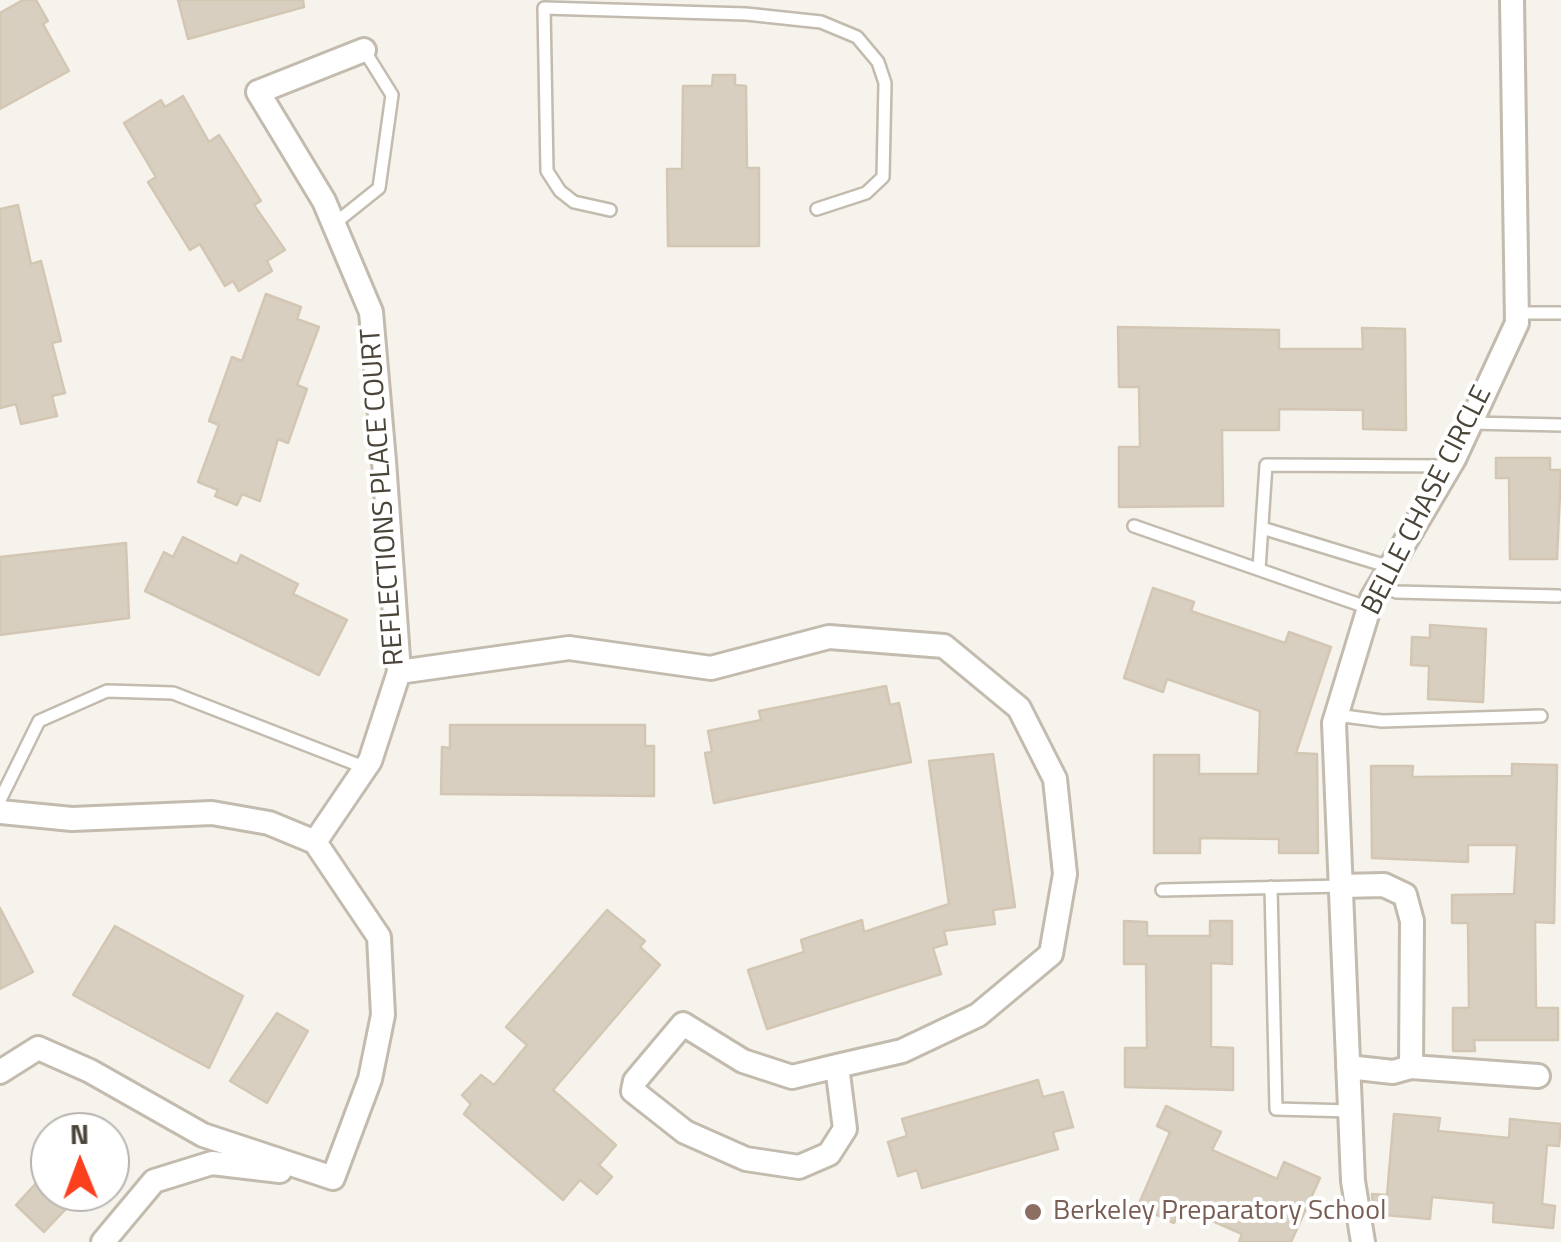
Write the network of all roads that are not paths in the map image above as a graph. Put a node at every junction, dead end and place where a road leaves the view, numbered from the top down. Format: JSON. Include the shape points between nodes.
{"nodes":[{"id":1,"x":1512,"y":0,"type":"edge"},
{"id":2,"x":544,"y":4,"type":"edge"},
{"id":3,"x":364,"y":50,"type":"joint"},
{"id":4,"x":817,"y":208,"type":"dead end"},
{"id":5,"x":610,"y":210,"type":"dead end"},
{"id":6,"x":334,"y":224,"type":"junction"},
{"id":7,"x":1516,"y":313,"type":"junction"},
{"id":8,"x":1561,"y":313,"type":"edge"},
{"id":9,"x":1471,"y":423,"type":"junction"},
{"id":10,"x":1561,"y":425,"type":"edge"},
{"id":11,"x":1450,"y":466,"type":"junction"},
{"id":12,"x":1134,"y":526,"type":"dead end"},
{"id":13,"x":1262,"y":528,"type":"junction"},
{"id":14,"x":1259,"y":570,"type":"junction"},
{"id":15,"x":1385,"y":575,"type":"junction"},
{"id":16,"x":1558,"y":596,"type":"dead end"},
{"id":17,"x":1368,"y":608,"type":"junction"},
{"id":18,"x":399,"y":672,"type":"junction"},
{"id":19,"x":1336,"y":716,"type":"junction"},
{"id":20,"x":1541,"y":716,"type":"dead end"},
{"id":21,"x":366,"y":768,"type":"junction"},
{"id":22,"x":0,"y":800,"type":"edge"},
{"id":23,"x":0,"y":812,"type":"edge"},
{"id":24,"x":315,"y":842,"type":"junction"},
{"id":25,"x":1340,"y":886,"type":"junction"},
{"id":26,"x":1271,"y":887,"type":"junction"},
{"id":27,"x":1162,"y":890,"type":"dead end"},
{"id":28,"x":837,"y":1066,"type":"junction"},
{"id":29,"x":1348,"y":1066,"type":"junction"},
{"id":30,"x":1412,"y":1067,"type":"junction"},
{"id":31,"x":0,"y":1072,"type":"edge"},
{"id":32,"x":1538,"y":1076,"type":"dead end"},
{"id":33,"x":1350,"y":1111,"type":"junction"},
{"id":34,"x":333,"y":1178,"type":"junction"},
{"id":35,"x":104,"y":1242,"type":"edge"},
{"id":36,"x":1363,"y":1242,"type":"edge"}],
"edges":[{"from":1,"to":7,"type":"street","name":"BELLE CHASE CIRCLE"},
{"from":2,"to":4,"type":"lane","via":[[746,14],[821,22],[858,37],[885,83],[883,177],[866,193]]},
{"from":2,"to":5,"type":"lane","via":[[547,171],[574,202]]},
{"from":3,"to":6,"type":"lane","via":[[392,95],[379,188]]},
{"from":3,"to":6,"type":"street","name":"REFLECTIONS PLACE COURT","via":[[258,92]]},
{"from":6,"to":18,"type":"street","name":"REFLECTIONS PLACE COURT","via":[[371,312]]},
{"from":7,"to":8,"type":"lane"},
{"from":7,"to":9,"type":"street","name":"BELLE CHASE CIRCLE"},
{"from":9,"to":10,"type":"lane"},
{"from":9,"to":11,"type":"street","name":"BELLE CHASE CIRCLE"},
{"from":11,"to":13,"type":"lane","via":[[1266,464]]},
{"from":11,"to":15,"type":"street","name":"BELLE CHASE CIRCLE"},
{"from":12,"to":14,"type":"lane"},
{"from":13,"to":14,"type":"lane"},
{"from":13,"to":15,"type":"lane"},
{"from":14,"to":17,"type":"lane"},
{"from":15,"to":16,"type":"lane","via":[[1396,592]]},
{"from":15,"to":17,"type":"street","name":"BELLE CHASE CIRCLE"},
{"from":17,"to":19,"type":"street","name":"BELLE CHASE CIRCLE"},
{"from":18,"to":21,"type":"street","name":"REFLECTIONS PLACE COURT"},
{"from":18,"to":28,"type":"street","via":[[568,648],[711,668],[830,636],[944,646],[1019,708],[1055,778],[1065,874],[1051,954],[978,1015],[902,1052]]},
{"from":19,"to":20,"type":"lane"},
{"from":19,"to":25,"type":"street","name":"BELLE CHASE CIRCLE"},
{"from":21,"to":22,"type":"lane","via":[[173,693],[107,691],[39,721]]},
{"from":21,"to":24,"type":"street","name":"REFLECTIONS PLACE COURT"},
{"from":23,"to":24,"type":"street","via":[[72,819],[212,813],[269,823]]},
{"from":24,"to":34,"type":"street","via":[[379,937],[383,1015],[370,1079]]},
{"from":25,"to":26,"type":"lane"},
{"from":25,"to":29,"type":"street","name":"BELLE CHASE CIRCLE"},
{"from":25,"to":30,"type":"street","via":[[1384,885],[1405,895],[1412,922]]},
{"from":26,"to":27,"type":"lane"},
{"from":26,"to":33,"type":"lane","via":[[1276,1110]]},
{"from":28,"to":28,"type":"street","via":[[792,1077],[742,1062],[684,1024],[633,1091],[685,1132],[746,1159],[799,1166],[829,1154],[845,1129]]},
{"from":29,"to":30,"type":"street","via":[[1393,1072]]},
{"from":29,"to":33,"type":"street","name":"BELLE CHASE CIRCLE"},
{"from":30,"to":32,"type":"street"},
{"from":31,"to":34,"type":"street","via":[[38,1048],[202,1136]]},
{"from":33,"to":36,"type":"street","name":"BELLE CHASE CIRCLE"},
{"from":34,"to":35,"type":"street","via":[[212,1163],[154,1181]]}]}
